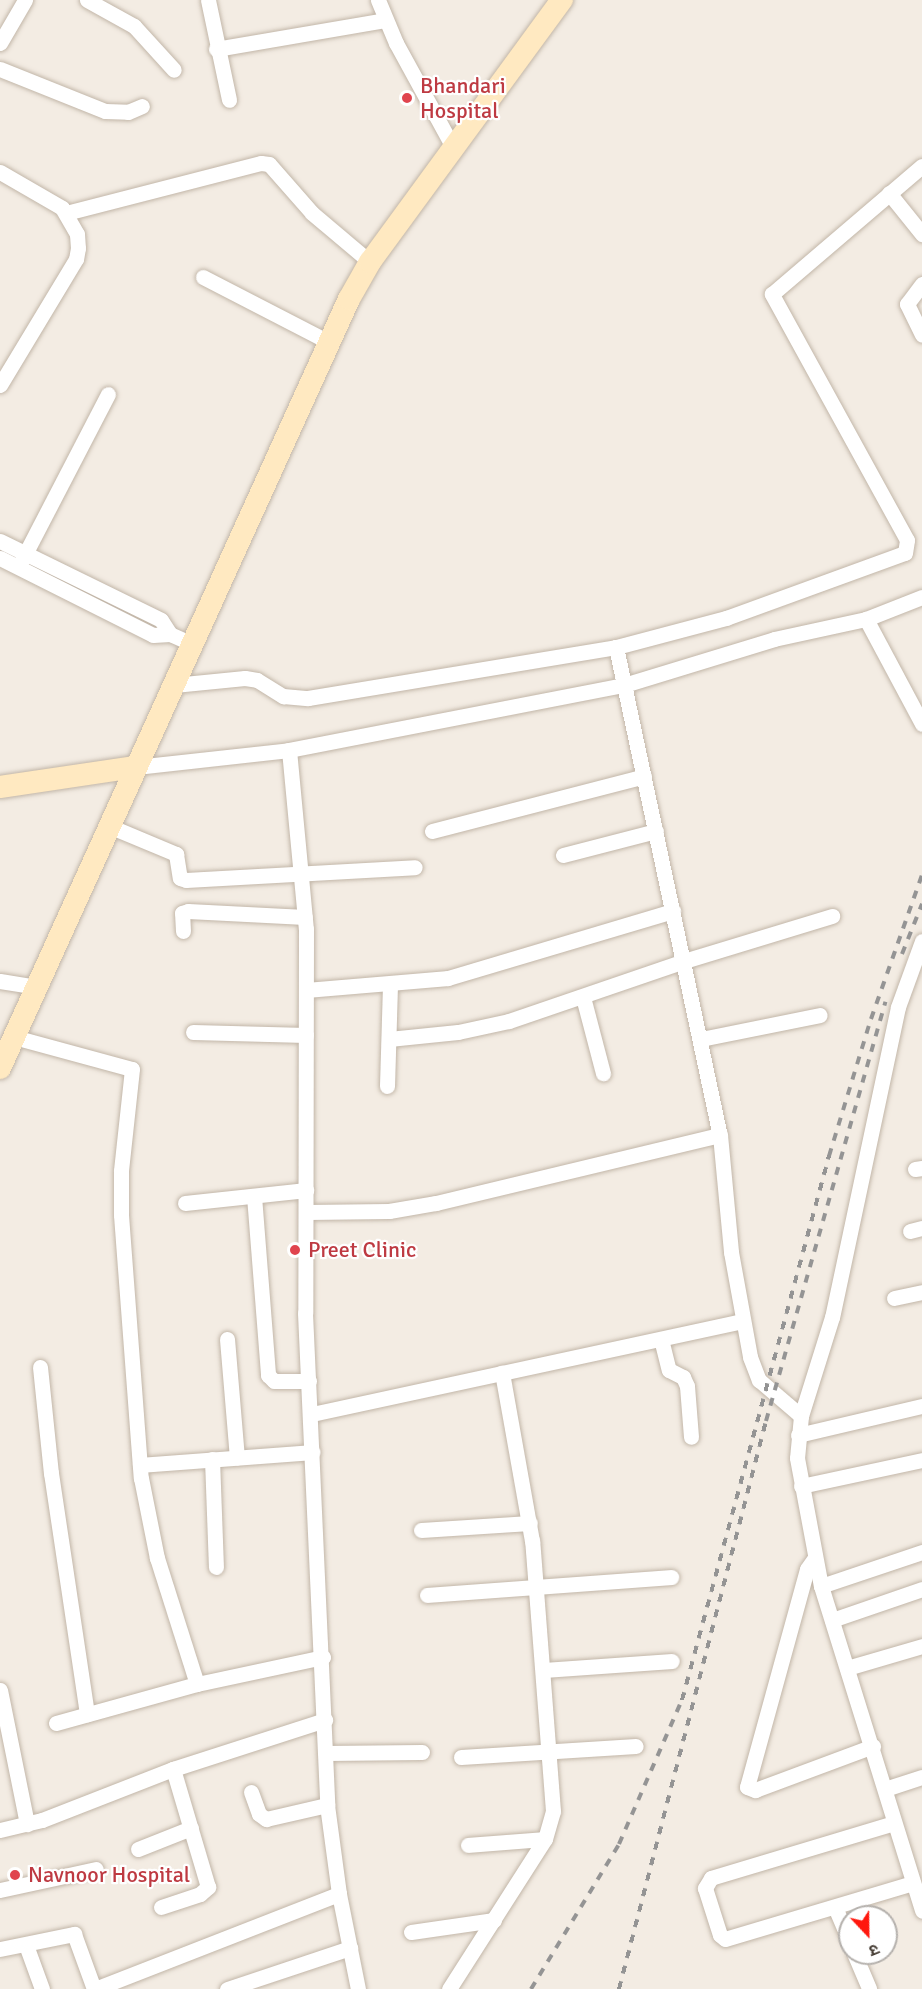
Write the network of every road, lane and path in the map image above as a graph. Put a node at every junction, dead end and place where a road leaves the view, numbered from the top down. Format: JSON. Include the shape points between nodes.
{"nodes":[{"id":1,"x":25,"y":0,"type":"edge"},
{"id":2,"x":87,"y":0,"type":"edge"},
{"id":3,"x":208,"y":0,"type":"edge"},
{"id":4,"x":378,"y":0,"type":"edge"},
{"id":5,"x":562,"y":0,"type":"edge"},
{"id":6,"x":385,"y":20,"type":"junction"},
{"id":7,"x":0,"y":43,"type":"edge"},
{"id":8,"x":216,"y":49,"type":"junction"},
{"id":9,"x":0,"y":69,"type":"edge"},
{"id":10,"x":174,"y":70,"type":"dead end"},
{"id":11,"x":229,"y":100,"type":"dead end"},
{"id":12,"x":142,"y":106,"type":"dead end"},
{"id":13,"x":453,"y":147,"type":"junction"},
{"id":14,"x":922,"y":166,"type":"edge"},
{"id":15,"x":0,"y":172,"type":"edge"},
{"id":16,"x":889,"y":193,"type":"junction"},
{"id":17,"x":66,"y":213,"type":"junction"},
{"id":18,"x":922,"y":234,"type":"edge"},
{"id":19,"x":370,"y":262,"type":"junction"},
{"id":20,"x":202,"y":277,"type":"dead end"},
{"id":21,"x":922,"y":284,"type":"edge"},
{"id":22,"x":922,"y":335,"type":"edge"},
{"id":23,"x":329,"y":342,"type":"junction"},
{"id":24,"x":0,"y":385,"type":"edge"},
{"id":25,"x":108,"y":394,"type":"dead end"},
{"id":26,"x":0,"y":541,"type":"edge"},
{"id":27,"x":0,"y":558,"type":"edge"},
{"id":28,"x":22,"y":560,"type":"junction"},
{"id":29,"x":922,"y":597,"type":"edge"},
{"id":30,"x":866,"y":619,"type":"junction"},
{"id":31,"x":192,"y":644,"type":"junction"},
{"id":32,"x":616,"y":647,"type":"junction"},
{"id":33,"x":174,"y":685,"type":"junction"},
{"id":34,"x":624,"y":685,"type":"junction"},
{"id":35,"x":922,"y":724,"type":"edge"},
{"id":36,"x":289,"y":750,"type":"junction"},
{"id":37,"x":136,"y":768,"type":"junction"},
{"id":38,"x":644,"y":776,"type":"junction"},
{"id":39,"x":0,"y":787,"type":"edge"},
{"id":40,"x":109,"y":826,"type":"junction"},
{"id":41,"x":432,"y":831,"type":"dead end"},
{"id":42,"x":656,"y":831,"type":"junction"},
{"id":43,"x":563,"y":855,"type":"dead end"},
{"id":44,"x":415,"y":867,"type":"dead end"},
{"id":45,"x":301,"y":873,"type":"junction"},
{"id":46,"x":673,"y":911,"type":"junction"},
{"id":47,"x":832,"y":916,"type":"dead end"},
{"id":48,"x":305,"y":917,"type":"junction"},
{"id":49,"x":183,"y":931,"type":"dead end"},
{"id":50,"x":922,"y":941,"type":"edge"},
{"id":51,"x":684,"y":961,"type":"junction"},
{"id":52,"x":0,"y":981,"type":"edge"},
{"id":53,"x":390,"y":984,"type":"junction"},
{"id":54,"x":37,"y":987,"type":"junction"},
{"id":55,"x":306,"y":990,"type":"junction"},
{"id":56,"x":583,"y":997,"type":"junction"},
{"id":57,"x":820,"y":1015,"type":"dead end"},
{"id":58,"x":193,"y":1032,"type":"dead end"},
{"id":59,"x":306,"y":1035,"type":"junction"},
{"id":60,"x":14,"y":1037,"type":"junction"},
{"id":61,"x":389,"y":1039,"type":"junction"},
{"id":62,"x":701,"y":1039,"type":"junction"},
{"id":63,"x":0,"y":1068,"type":"edge"},
{"id":64,"x":603,"y":1073,"type":"dead end"},
{"id":65,"x":387,"y":1086,"type":"dead end"},
{"id":66,"x":720,"y":1135,"type":"junction"},
{"id":67,"x":306,"y":1190,"type":"junction"},
{"id":68,"x":254,"y":1196,"type":"junction"},
{"id":69,"x":185,"y":1203,"type":"dead end"},
{"id":70,"x":307,"y":1212,"type":"junction"},
{"id":71,"x":922,"y":1292,"type":"edge"},
{"id":72,"x":894,"y":1298,"type":"dead end"},
{"id":73,"x":743,"y":1321,"type":"junction"},
{"id":74,"x":226,"y":1339,"type":"dead end"},
{"id":75,"x":661,"y":1339,"type":"junction"},
{"id":76,"x":40,"y":1367,"type":"dead end"},
{"id":77,"x":502,"y":1373,"type":"junction"},
{"id":78,"x":309,"y":1381,"type":"junction"},
{"id":79,"x":922,"y":1406,"type":"edge"},
{"id":80,"x":312,"y":1414,"type":"junction"},
{"id":81,"x":801,"y":1416,"type":"junction"},
{"id":82,"x":798,"y":1435,"type":"junction"},
{"id":83,"x":691,"y":1437,"type":"dead end"},
{"id":84,"x":313,"y":1452,"type":"junction"},
{"id":85,"x":237,"y":1458,"type":"junction"},
{"id":86,"x":212,"y":1459,"type":"junction"},
{"id":87,"x":922,"y":1460,"type":"edge"},
{"id":88,"x":140,"y":1465,"type":"junction"},
{"id":89,"x":801,"y":1486,"type":"junction"},
{"id":90,"x":530,"y":1522,"type":"junction"},
{"id":91,"x":421,"y":1530,"type":"dead end"},
{"id":92,"x":922,"y":1552,"type":"edge"},
{"id":93,"x":814,"y":1559,"type":"junction"},
{"id":94,"x":216,"y":1567,"type":"dead end"},
{"id":95,"x":671,"y":1576,"type":"dead end"},
{"id":96,"x":537,"y":1585,"type":"junction"},
{"id":97,"x":821,"y":1586,"type":"junction"},
{"id":98,"x":922,"y":1589,"type":"edge"},
{"id":99,"x":427,"y":1595,"type":"dead end"},
{"id":100,"x":832,"y":1620,"type":"junction"},
{"id":101,"x":922,"y":1646,"type":"edge"},
{"id":102,"x":322,"y":1657,"type":"junction"},
{"id":103,"x":672,"y":1661,"type":"dead end"},
{"id":104,"x":847,"y":1668,"type":"junction"},
{"id":105,"x":544,"y":1670,"type":"junction"},
{"id":106,"x":197,"y":1684,"type":"junction"},
{"id":107,"x":0,"y":1690,"type":"edge"},
{"id":108,"x":87,"y":1714,"type":"junction"},
{"id":109,"x":325,"y":1720,"type":"junction"},
{"id":110,"x":56,"y":1723,"type":"dead end"},
{"id":111,"x":4,"y":1735,"type":"edge"},
{"id":112,"x":636,"y":1746,"type":"dead end"},
{"id":113,"x":873,"y":1746,"type":"junction"},
{"id":114,"x":422,"y":1752,"type":"dead end"},
{"id":115,"x":550,"y":1752,"type":"junction"},
{"id":116,"x":326,"y":1753,"type":"junction"},
{"id":117,"x":461,"y":1757,"type":"dead end"},
{"id":118,"x":173,"y":1769,"type":"junction"},
{"id":119,"x":922,"y":1777,"type":"edge"},
{"id":120,"x":885,"y":1789,"type":"junction"},
{"id":121,"x":251,"y":1792,"type":"dead end"},
{"id":122,"x":327,"y":1805,"type":"junction"},
{"id":123,"x":894,"y":1823,"type":"junction"},
{"id":124,"x":27,"y":1824,"type":"junction"},
{"id":125,"x":191,"y":1828,"type":"junction"},
{"id":126,"x":0,"y":1830,"type":"edge"},
{"id":127,"x":545,"y":1839,"type":"junction"},
{"id":128,"x":468,"y":1845,"type":"dead end"},
{"id":129,"x":138,"y":1849,"type":"dead end"},
{"id":130,"x":96,"y":1869,"type":"dead end"},
{"id":131,"x":915,"y":1876,"type":"edge"},
{"id":132,"x":0,"y":1890,"type":"edge"},
{"id":133,"x":339,"y":1894,"type":"junction"},
{"id":134,"x":162,"y":1907,"type":"dead end"},
{"id":135,"x":835,"y":1907,"type":"junction"},
{"id":136,"x":922,"y":1911,"type":"edge"},
{"id":137,"x":838,"y":1914,"type":"edge"},
{"id":138,"x":494,"y":1920,"type":"junction"},
{"id":139,"x":411,"y":1932,"type":"dead end"},
{"id":140,"x":27,"y":1945,"type":"junction"},
{"id":141,"x":350,"y":1948,"type":"junction"},
{"id":142,"x":0,"y":1949,"type":"edge"},
{"id":143,"x":859,"y":1965,"type":"edge"},
{"id":144,"x":42,"y":1989,"type":"edge"},
{"id":145,"x":94,"y":1989,"type":"edge"},
{"id":146,"x":227,"y":1989,"type":"edge"},
{"id":147,"x":358,"y":1989,"type":"edge"},
{"id":148,"x":449,"y":1989,"type":"edge"},
{"id":149,"x":869,"y":1989,"type":"edge"}],
"edges":[{"from":1,"to":7,"type":"street"},
{"from":2,"to":10,"type":"street","via":[[134,26]]},
{"from":3,"to":8,"type":"street"},
{"from":4,"to":6,"type":"street"},
{"from":5,"to":13,"type":"main road"},
{"from":6,"to":8,"type":"street"},
{"from":6,"to":13,"type":"street"},
{"from":8,"to":11,"type":"street"},
{"from":9,"to":12,"type":"street","via":[[105,111],[128,112]]},
{"from":13,"to":19,"type":"main road"},
{"from":14,"to":16,"type":"street"},
{"from":15,"to":17,"type":"street","via":[[51,199]]},
{"from":16,"to":18,"type":"street"},
{"from":16,"to":32,"type":"street","via":[[772,294],[908,540],[908,549],[900,556],[726,618]]},
{"from":17,"to":19,"type":"street","via":[[269,164],[312,213]]},
{"from":17,"to":24,"type":"street","via":[[77,234],[76,259]]},
{"from":19,"to":23,"type":"main road"},
{"from":20,"to":23,"type":"street"},
{"from":21,"to":22,"type":"street","via":[[907,304]]},
{"from":23,"to":31,"type":"main road"},
{"from":25,"to":28,"type":"street"},
{"from":26,"to":28,"type":"street"},
{"from":27,"to":28,"type":"street"},
{"from":28,"to":31,"type":"street","via":[[160,620],[170,634]]},
{"from":29,"to":30,"type":"street"},
{"from":30,"to":34,"type":"street","via":[[774,639]]},
{"from":30,"to":35,"type":"street"},
{"from":31,"to":33,"type":"main road"},
{"from":32,"to":33,"type":"street","via":[[308,698],[282,696],[257,680],[245,678]]},
{"from":32,"to":34,"type":"street"},
{"from":33,"to":37,"type":"main road"},
{"from":34,"to":36,"type":"street"},
{"from":34,"to":38,"type":"street"},
{"from":36,"to":37,"type":"street"},
{"from":36,"to":45,"type":"street"},
{"from":37,"to":39,"type":"main road"},
{"from":37,"to":40,"type":"main road"},
{"from":38,"to":41,"type":"street"},
{"from":38,"to":42,"type":"street"},
{"from":40,"to":45,"type":"street","via":[[176,854],[180,878],[186,880]]},
{"from":40,"to":54,"type":"main road"},
{"from":42,"to":43,"type":"street"},
{"from":42,"to":46,"type":"street"},
{"from":44,"to":45,"type":"street"},
{"from":45,"to":48,"type":"street"},
{"from":46,"to":51,"type":"street"},
{"from":46,"to":53,"type":"street","via":[[448,978]]},
{"from":47,"to":51,"type":"street"},
{"from":48,"to":49,"type":"street","via":[[188,911],[182,913]]},
{"from":48,"to":55,"type":"street"},
{"from":50,"to":81,"type":"street","via":[[898,1007],[832,1317]]},
{"from":51,"to":56,"type":"street"},
{"from":51,"to":62,"type":"street"},
{"from":52,"to":54,"type":"street"},
{"from":53,"to":55,"type":"street"},
{"from":53,"to":61,"type":"street"},
{"from":54,"to":60,"type":"main road"},
{"from":55,"to":59,"type":"street"},
{"from":56,"to":61,"type":"street","via":[[458,1032]]},
{"from":56,"to":64,"type":"street"},
{"from":57,"to":62,"type":"street"},
{"from":58,"to":59,"type":"street"},
{"from":59,"to":67,"type":"street"},
{"from":60,"to":63,"type":"main road"},
{"from":60,"to":88,"type":"street","via":[[132,1069],[121,1171],[121,1215]]},
{"from":61,"to":65,"type":"street"},
{"from":62,"to":66,"type":"street"},
{"from":66,"to":70,"type":"street","via":[[436,1203],[389,1211]]},
{"from":66,"to":73,"type":"street"},
{"from":67,"to":68,"type":"street"},
{"from":67,"to":70,"type":"street"},
{"from":68,"to":69,"type":"street"},
{"from":68,"to":78,"type":"street","via":[[268,1375],[274,1381]]},
{"from":70,"to":78,"type":"street","via":[[304,1313]]},
{"from":71,"to":72,"type":"street"},
{"from":73,"to":75,"type":"street"},
{"from":73,"to":81,"type":"street","via":[[759,1380]]},
{"from":74,"to":85,"type":"street"},
{"from":75,"to":77,"type":"street"},
{"from":75,"to":83,"type":"street","via":[[669,1370],[682,1377],[687,1386]]},
{"from":76,"to":108,"type":"street","via":[[51,1473]]},
{"from":77,"to":80,"type":"street"},
{"from":77,"to":90,"type":"street"},
{"from":78,"to":80,"type":"street"},
{"from":79,"to":82,"type":"street"},
{"from":80,"to":84,"type":"street"},
{"from":81,"to":82,"type":"street"},
{"from":82,"to":89,"type":"street"},
{"from":84,"to":85,"type":"street"},
{"from":84,"to":102,"type":"street"},
{"from":85,"to":86,"type":"street"},
{"from":86,"to":88,"type":"street"},
{"from":86,"to":94,"type":"street"},
{"from":87,"to":89,"type":"street"},
{"from":88,"to":106,"type":"street","via":[[146,1516]]},
{"from":89,"to":93,"type":"street"},
{"from":90,"to":91,"type":"street"},
{"from":90,"to":96,"type":"street"},
{"from":92,"to":97,"type":"street"},
{"from":93,"to":97,"type":"street"},
{"from":93,"to":113,"type":"street","via":[[807,1569],[747,1787],[755,1790]]},
{"from":95,"to":96,"type":"street"},
{"from":96,"to":99,"type":"street"},
{"from":96,"to":105,"type":"street"},
{"from":97,"to":100,"type":"street"},
{"from":98,"to":100,"type":"street"},
{"from":100,"to":104,"type":"street"},
{"from":101,"to":104,"type":"street"},
{"from":102,"to":106,"type":"street"},
{"from":102,"to":109,"type":"street"},
{"from":103,"to":105,"type":"street"},
{"from":104,"to":113,"type":"street"},
{"from":105,"to":115,"type":"street"},
{"from":106,"to":108,"type":"street"},
{"from":107,"to":111,"type":"street"},
{"from":108,"to":110,"type":"street"},
{"from":109,"to":116,"type":"street"},
{"from":109,"to":118,"type":"street"},
{"from":111,"to":124,"type":"street"},
{"from":112,"to":115,"type":"street"},
{"from":113,"to":120,"type":"street"},
{"from":114,"to":116,"type":"street"},
{"from":115,"to":117,"type":"street"},
{"from":115,"to":127,"type":"street","via":[[553,1811]]},
{"from":116,"to":122,"type":"street"},
{"from":118,"to":124,"type":"street"},
{"from":118,"to":125,"type":"street"},
{"from":119,"to":120,"type":"street"},
{"from":120,"to":123,"type":"street"},
{"from":121,"to":122,"type":"street","via":[[259,1814],[266,1819]]},
{"from":122,"to":133,"type":"street"},
{"from":123,"to":131,"type":"street"},
{"from":123,"to":135,"type":"street","via":[[711,1878],[705,1884],[720,1935],[725,1939]]},
{"from":124,"to":126,"type":"street"},
{"from":125,"to":129,"type":"street"},
{"from":125,"to":134,"type":"street","via":[[208,1887],[200,1894]]},
{"from":127,"to":128,"type":"street"},
{"from":127,"to":138,"type":"street"},
{"from":130,"to":132,"type":"street"},
{"from":131,"to":135,"type":"street"},
{"from":131,"to":136,"type":"street"},
{"from":133,"to":141,"type":"street"},
{"from":133,"to":145,"type":"street"},
{"from":135,"to":137,"type":"street"},
{"from":138,"to":139,"type":"street"},
{"from":138,"to":148,"type":"street"},
{"from":140,"to":142,"type":"street"},
{"from":140,"to":144,"type":"street"},
{"from":140,"to":145,"type":"street","via":[[74,1934]]},
{"from":141,"to":146,"type":"street"},
{"from":141,"to":147,"type":"street"},
{"from":143,"to":149,"type":"street"}]}
